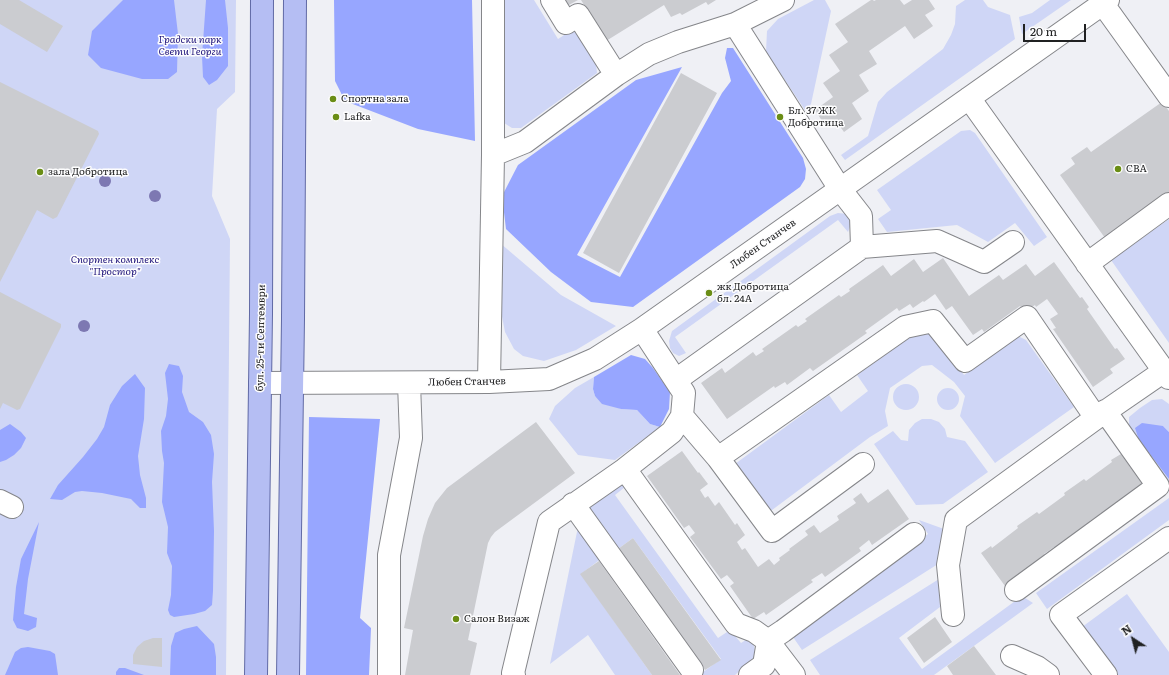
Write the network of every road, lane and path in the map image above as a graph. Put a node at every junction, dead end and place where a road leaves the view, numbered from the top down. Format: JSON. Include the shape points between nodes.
{"nodes":[{"id":1,"x":262,"y":0,"type":"edge"},
{"id":2,"x":294,"y":0,"type":"edge"},
{"id":3,"x":493,"y":0,"type":"edge"},
{"id":4,"x":552,"y":0,"type":"edge"},
{"id":5,"x":783,"y":0,"type":"edge"},
{"id":6,"x":1101,"y":5,"type":"edge"},
{"id":7,"x":735,"y":24,"type":"junction"},
{"id":8,"x":1110,"y":34,"type":"dead end"},
{"id":9,"x":616,"y":75,"type":"junction"},
{"id":10,"x":1169,"y":96,"type":"edge"},
{"id":11,"x":969,"y":98,"type":"junction"},
{"id":12,"x":493,"y":156,"type":"junction"},
{"id":13,"x":840,"y":189,"type":"junction"},
{"id":14,"x":1169,"y":204,"type":"edge"},
{"id":15,"x":1013,"y":242,"type":"dead end"},
{"id":16,"x":862,"y":247,"type":"junction"},
{"id":17,"x":1088,"y":264,"type":"junction"},
{"id":18,"x":642,"y":329,"type":"junction"},
{"id":19,"x":1166,"y":374,"type":"edge"},
{"id":20,"x":676,"y":380,"type":"junction"},
{"id":21,"x":489,"y":382,"type":"junction"},
{"id":22,"x":260,"y":383,"type":"junction"},
{"id":23,"x":409,"y":383,"type":"junction"},
{"id":24,"x":293,"y":384,"type":"junction"},
{"id":25,"x":1101,"y":414,"type":"junction"},
{"id":26,"x":682,"y":416,"type":"junction"},
{"id":27,"x":718,"y":458,"type":"junction"},
{"id":28,"x":863,"y":464,"type":"dead end"},
{"id":29,"x":625,"y":469,"type":"junction"},
{"id":30,"x":573,"y":504,"type":"junction"},
{"id":31,"x":914,"y":534,"type":"dead end"},
{"id":32,"x":1166,"y":547,"type":"edge"},
{"id":33,"x":1016,"y":590,"type":"dead end"},
{"id":34,"x":953,"y":615,"type":"dead end"},
{"id":35,"x":768,"y":641,"type":"junction"},
{"id":36,"x":1012,"y":656,"type":"dead end"},
{"id":37,"x":692,"y":670,"type":"dead end"},
{"id":38,"x":256,"y":675,"type":"edge"},
{"id":39,"x":288,"y":675,"type":"edge"},
{"id":40,"x":389,"y":675,"type":"edge"},
{"id":41,"x":514,"y":675,"type":"edge"},
{"id":42,"x":750,"y":675,"type":"edge"},
{"id":43,"x":794,"y":675,"type":"edge"},
{"id":44,"x":1048,"y":675,"type":"edge"},
{"id":45,"x":1106,"y":675,"type":"edge"}],
"edges":[{"from":1,"to":22,"type":"main road","name":"бул. 25-ти Септември"},
{"from":2,"to":24,"type":"main road"},
{"from":3,"to":12,"type":"street"},
{"from":4,"to":9,"type":"street","via":[[566,23],[578,16]]},
{"from":5,"to":7,"type":"street"},
{"from":6,"to":8,"type":"street"},
{"from":6,"to":10,"type":"street"},
{"from":6,"to":11,"type":"street","name":"Любен Станчев"},
{"from":7,"to":9,"type":"street","via":[[649,54]]},
{"from":7,"to":13,"type":"street"},
{"from":9,"to":12,"type":"street","via":[[525,142]]},
{"from":11,"to":13,"type":"street","name":"Любен Станчев"},
{"from":11,"to":17,"type":"street"},
{"from":12,"to":21,"type":"street"},
{"from":13,"to":16,"type":"street","via":[[861,216]]},
{"from":13,"to":18,"type":"street","name":"Любен Станчев"},
{"from":14,"to":17,"type":"street"},
{"from":15,"to":16,"type":"street","via":[[984,262],[938,241]]},
{"from":16,"to":20,"type":"street"},
{"from":17,"to":19,"type":"street"},
{"from":18,"to":20,"type":"street"},
{"from":18,"to":21,"type":"street","name":"Любен Станчев","via":[[595,359],[549,379]]},
{"from":19,"to":25,"type":"street"},
{"from":20,"to":26,"type":"street","via":[[684,393]]},
{"from":21,"to":23,"type":"street","name":"Любен Станчев"},
{"from":22,"to":24,"type":"street","name":"Любен Станчев"},
{"from":22,"to":38,"type":"main road","name":"бул. 25-ти Септември"},
{"from":23,"to":24,"type":"street","name":"Любен Станчев"},
{"from":23,"to":40,"type":"street","via":[[411,438],[389,555]]},
{"from":24,"to":39,"type":"main road"},
{"from":25,"to":27,"type":"street","via":[[1027,317],[965,361],[933,321],[905,327]]},
{"from":25,"to":33,"type":"street","via":[[1158,486]]},
{"from":25,"to":34,"type":"street","via":[[956,520],[948,564]]},
{"from":26,"to":27,"type":"street"},
{"from":26,"to":29,"type":"street","via":[[672,432]]},
{"from":27,"to":28,"type":"street","via":[[772,531]]},
{"from":29,"to":30,"type":"street"},
{"from":29,"to":35,"type":"street","via":[[736,624],[754,631]]},
{"from":30,"to":37,"type":"street"},
{"from":30,"to":41,"type":"street","via":[[549,522]]},
{"from":31,"to":35,"type":"street"},
{"from":32,"to":45,"type":"street","via":[[1061,614]]},
{"from":35,"to":42,"type":"street","via":[[764,665]]},
{"from":35,"to":43,"type":"street"},
{"from":36,"to":44,"type":"street"}]}
